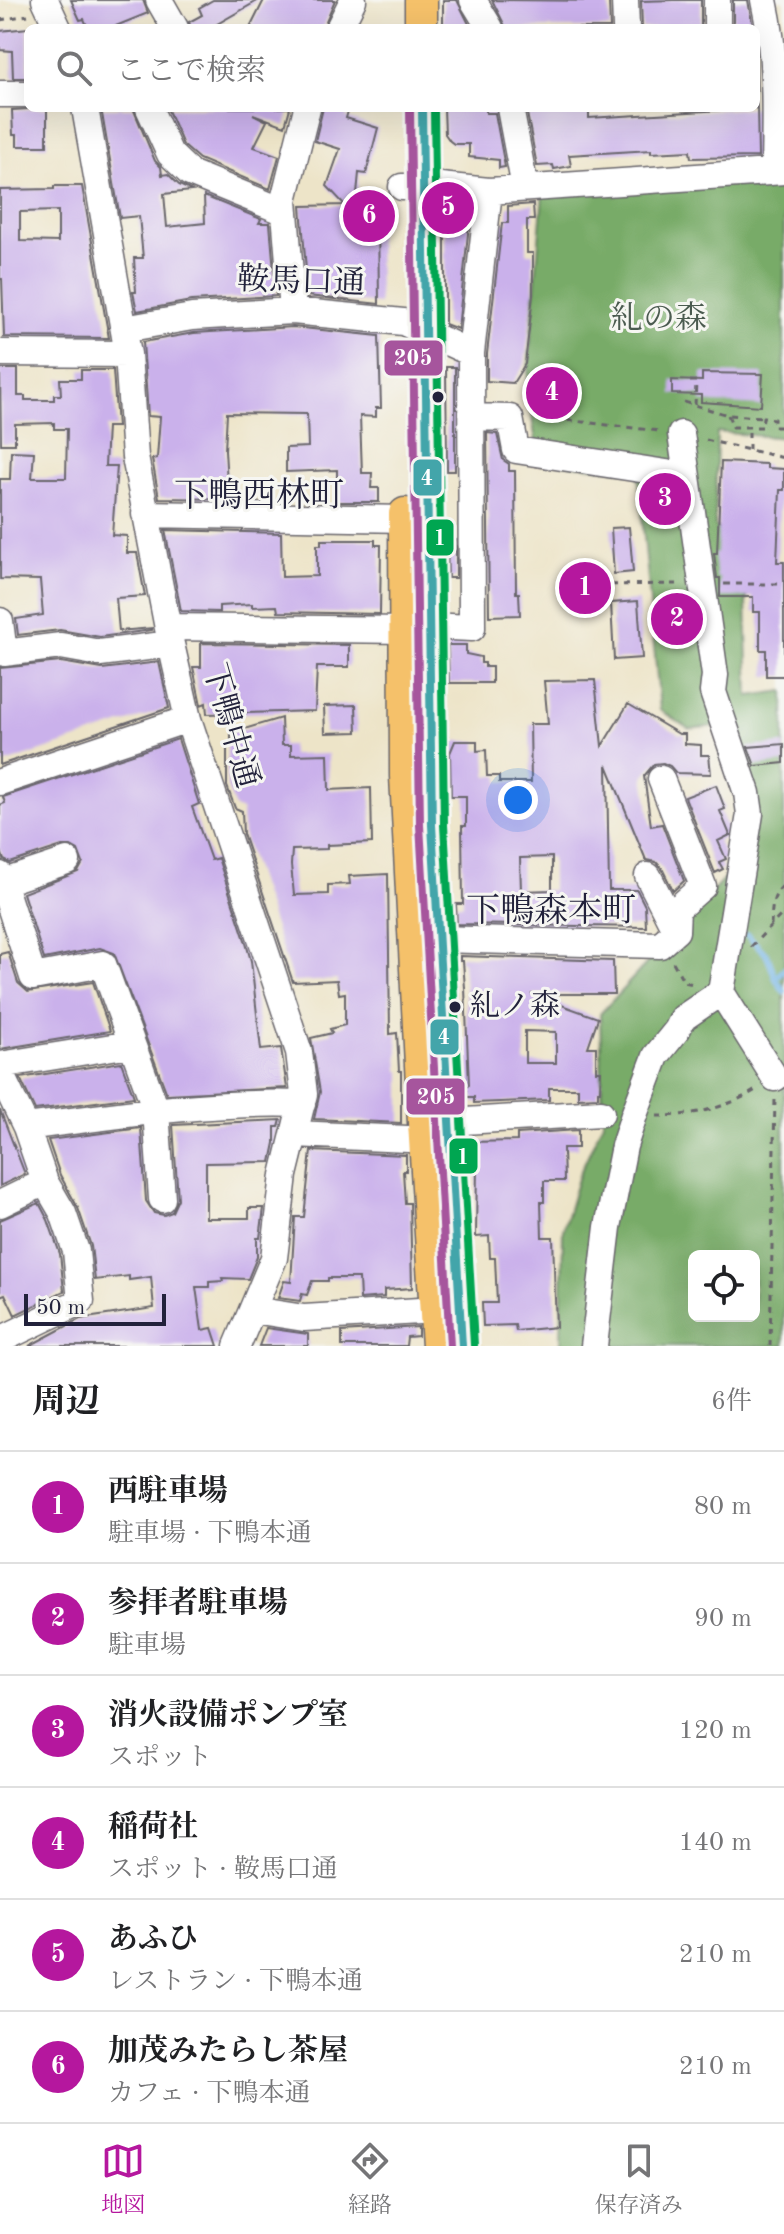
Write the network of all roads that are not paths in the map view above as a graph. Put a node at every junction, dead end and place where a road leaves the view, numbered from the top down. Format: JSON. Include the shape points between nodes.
{"nodes":[{"id":1,"x":159,"y":0,"type":"edge"},
{"id":2,"x":353,"y":0,"type":"edge"},
{"id":3,"x":400,"y":0,"type":"edge"},
{"id":4,"x":421,"y":0,"type":"edge"},
{"id":5,"x":473,"y":0,"type":"edge"},
{"id":6,"x":625,"y":0,"type":"edge"},
{"id":7,"x":717,"y":0,"type":"edge"},
{"id":8,"x":764,"y":0,"type":"edge"},
{"id":9,"x":173,"y":24,"type":"edge"},
{"id":10,"x":341,"y":24,"type":"edge"},
{"id":11,"x":400,"y":24,"type":"edge"},
{"id":12,"x":421,"y":24,"type":"edge"},
{"id":13,"x":488,"y":24,"type":"edge"},
{"id":14,"x":626,"y":24,"type":"edge"},
{"id":15,"x":717,"y":24,"type":"edge"},
{"id":16,"x":764,"y":38,"type":"edge"},
{"id":17,"x":780,"y":75,"type":"edge"},
{"id":18,"x":0,"y":94,"type":"edge"},
{"id":19,"x":24,"y":94,"type":"edge"},
{"id":20,"x":86,"y":112,"type":"edge"},
{"id":21,"x":151,"y":112,"type":"edge"},
{"id":22,"x":306,"y":112,"type":"edge"},
{"id":23,"x":402,"y":112,"type":"edge"},
{"id":24,"x":421,"y":112,"type":"edge"},
{"id":25,"x":511,"y":112,"type":"edge"},
{"id":26,"x":779,"y":171,"type":"edge"},
{"id":27,"x":412,"y":187,"type":"junction"},
{"id":28,"x":525,"y":188,"type":"junction"},
{"id":29,"x":489,"y":191,"type":"junction"},
{"id":30,"x":285,"y":212,"type":"junction"},
{"id":31,"x":293,"y":311,"type":"junction"},
{"id":32,"x":414,"y":328,"type":"junction"},
{"id":33,"x":126,"y":341,"type":"junction"},
{"id":34,"x":0,"y":353,"type":"edge"},
{"id":35,"x":471,"y":353,"type":"junction"},
{"id":36,"x":472,"y":417,"type":"junction"},
{"id":37,"x":681,"y":434,"type":"road end"},
{"id":38,"x":686,"y":476,"type":"junction"},
{"id":39,"x":145,"y":514,"type":"junction"},
{"id":40,"x":416,"y":520,"type":"junction"},
{"id":41,"x":472,"y":522,"type":"junction"},
{"id":42,"x":0,"y":621,"type":"edge"},
{"id":43,"x":417,"y":628,"type":"junction"},
{"id":44,"x":169,"y":636,"type":"junction"},
{"id":45,"x":188,"y":719,"type":"junction"},
{"id":46,"x":661,"y":779,"type":"dead end"},
{"id":47,"x":0,"y":782,"type":"edge"},
{"id":48,"x":67,"y":861,"type":"dead end"},
{"id":49,"x":648,"y":876,"type":"dead end"},
{"id":50,"x":2,"y":879,"type":"edge"},
{"id":51,"x":668,"y":938,"type":"junction"},
{"id":52,"x":438,"y":939,"type":"junction"},
{"id":53,"x":721,"y":992,"type":"junction"},
{"id":54,"x":131,"y":1044,"type":"junction"},
{"id":55,"x":0,"y":1065,"type":"edge"},
{"id":56,"x":0,"y":1073,"type":"edge"},
{"id":57,"x":775,"y":1078,"type":"road end"},
{"id":58,"x":302,"y":1104,"type":"junction"},
{"id":59,"x":156,"y":1110,"type":"junction"},
{"id":60,"x":601,"y":1113,"type":"dead end"},
{"id":61,"x":26,"y":1127,"type":"junction"},
{"id":62,"x":437,"y":1130,"type":"junction"},
{"id":63,"x":294,"y":1134,"type":"junction"},
{"id":64,"x":45,"y":1182,"type":"junction"},
{"id":65,"x":162,"y":1199,"type":"dead end"},
{"id":66,"x":0,"y":1204,"type":"edge"},
{"id":67,"x":253,"y":1310,"type":"junction"},
{"id":68,"x":436,"y":1310,"type":"junction"},
{"id":69,"x":0,"y":1340,"type":"edge"},
{"id":70,"x":237,"y":1346,"type":"edge"},
{"id":71,"x":438,"y":1346,"type":"edge"},
{"id":72,"x":462,"y":1346,"type":"edge"},
{"id":73,"x":594,"y":1346,"type":"edge"}],
"edges":[{"from":1,"to":9,"type":"street"},
{"from":2,"to":10,"type":"street"},
{"from":3,"to":11,"type":"main road"},
{"from":4,"to":12,"type":"main road"},
{"from":5,"to":13,"type":"street"},
{"from":6,"to":14,"type":"street"},
{"from":7,"to":15,"type":"street"},
{"from":8,"to":16,"type":"street"},
{"from":16,"to":17,"type":"street"},
{"from":17,"to":26,"type":"street"},
{"from":18,"to":19,"type":"street"},
{"from":20,"to":33,"type":"street","name":"下鴨中通"},
{"from":21,"to":30,"type":"street","via":[[170,154],[190,173]]},
{"from":22,"to":30,"type":"street"},
{"from":23,"to":27,"type":"main road"},
{"from":24,"to":27,"type":"main road"},
{"from":25,"to":28,"type":"street"},
{"from":26,"to":28,"type":"street"},
{"from":27,"to":29,"type":"street"},
{"from":27,"to":32,"type":"main road"},
{"from":28,"to":29,"type":"street"},
{"from":29,"to":35,"type":"street"},
{"from":30,"to":31,"type":"street"},
{"from":31,"to":32,"type":"street","name":"鞍馬口通"},
{"from":31,"to":33,"type":"street","name":"鞍馬口通","via":[[192,317]]},
{"from":32,"to":35,"type":"street","name":"鞍馬口通"},
{"from":32,"to":40,"type":"main road"},
{"from":33,"to":34,"type":"street","name":"鞍馬口通"},
{"from":33,"to":39,"type":"street","name":"下鴨中通"},
{"from":35,"to":36,"type":"street"},
{"from":36,"to":38,"type":"street","via":[[510,418],[516,450]]},
{"from":36,"to":41,"type":"street"},
{"from":37,"to":38,"type":"street"},
{"from":38,"to":53,"type":"street","via":[[715,675],[713,692],[750,814]]},
{"from":39,"to":40,"type":"street"},
{"from":39,"to":44,"type":"street","name":"下鴨中通"},
{"from":40,"to":41,"type":"street"},
{"from":40,"to":43,"type":"main road"},
{"from":41,"to":43,"type":"street","via":[[472,628]]},
{"from":42,"to":44,"type":"street","via":[[4,653],[61,646],[100,653]]},
{"from":43,"to":44,"type":"street"},
{"from":43,"to":52,"type":"main road"},
{"from":43,"to":62,"type":"main road","via":[[406,776]]},
{"from":44,"to":45,"type":"street","name":"下鴨中通"},
{"from":45,"to":47,"type":"street"},
{"from":45,"to":58,"type":"street","name":"下鴨中通","via":[[299,1052]]},
{"from":46,"to":51,"type":"street","via":[[703,886],[677,909]]},
{"from":48,"to":50,"type":"street"},
{"from":49,"to":51,"type":"street"},
{"from":50,"to":54,"type":"street","via":[[33,977],[103,964]]},
{"from":51,"to":52,"type":"street"},
{"from":52,"to":62,"type":"main road"},
{"from":53,"to":57,"type":"street"},
{"from":53,"to":73,"type":"street","via":[[683,1018],[656,1056],[634,1115],[608,1227]]},
{"from":54,"to":55,"type":"street"},
{"from":54,"to":59,"type":"street"},
{"from":56,"to":61,"type":"street"},
{"from":58,"to":59,"type":"street"},
{"from":58,"to":63,"type":"street","name":"下鴨中通"},
{"from":59,"to":61,"type":"street"},
{"from":59,"to":65,"type":"street"},
{"from":60,"to":62,"type":"street"},
{"from":61,"to":64,"type":"street"},
{"from":62,"to":63,"type":"street","via":[[356,1138]]},
{"from":62,"to":68,"type":"main road"},
{"from":62,"to":72,"type":"main road"},
{"from":63,"to":67,"type":"street","name":"下鴨中通","via":[[274,1258]]},
{"from":64,"to":66,"type":"street"},
{"from":64,"to":69,"type":"street","via":[[76,1251],[81,1301]]},
{"from":67,"to":68,"type":"street","via":[[304,1318]]},
{"from":67,"to":70,"type":"street","name":"下鴨中通"},
{"from":68,"to":71,"type":"main road"}]}
